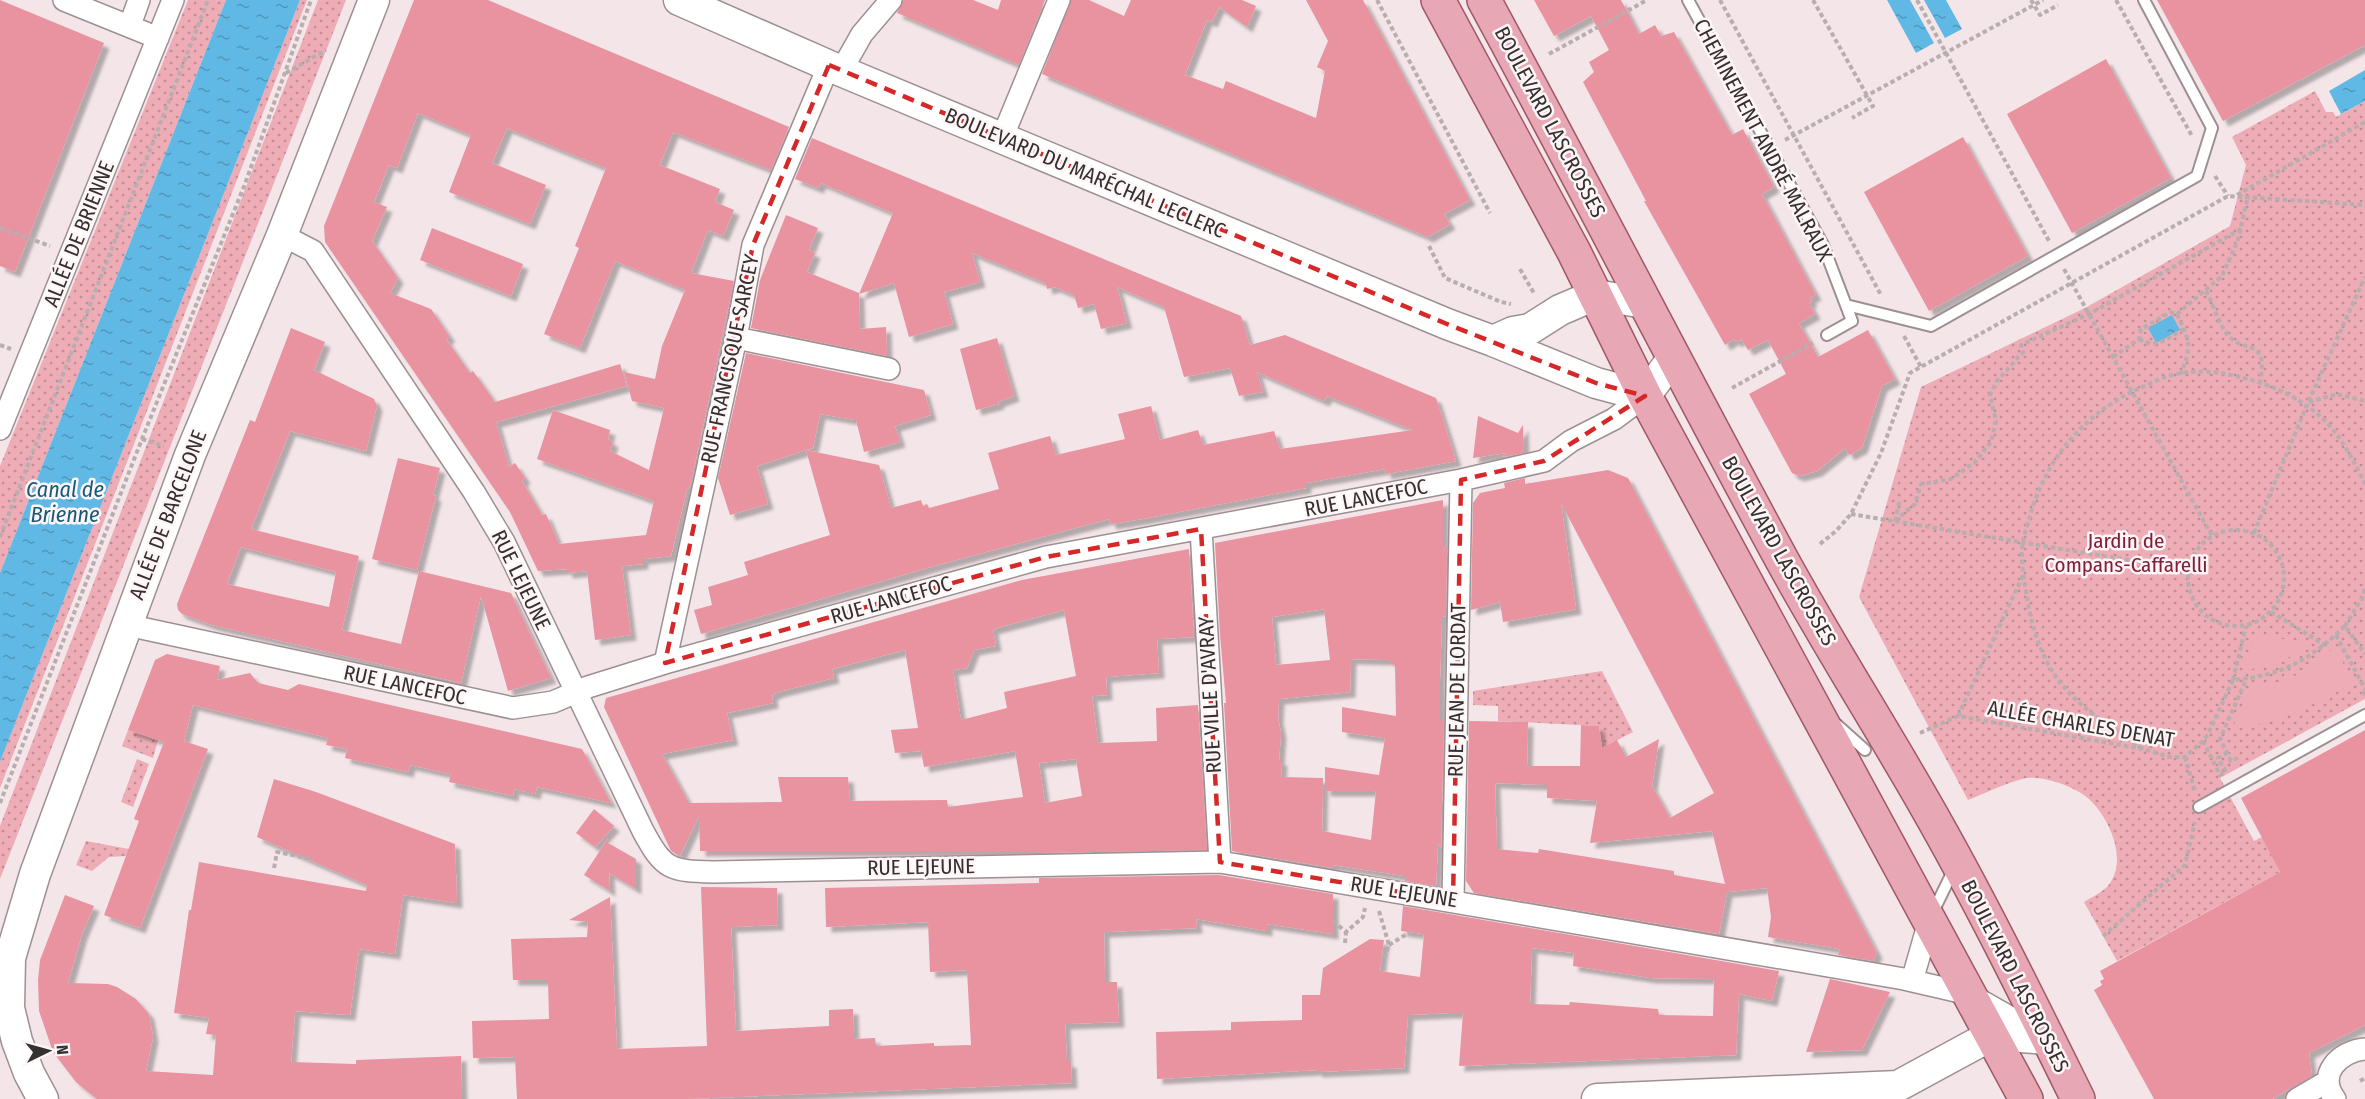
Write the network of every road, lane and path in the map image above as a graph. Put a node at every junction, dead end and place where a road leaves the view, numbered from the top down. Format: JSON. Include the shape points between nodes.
{"nodes":[{"id":1,"x":64,"y":0,"type":"edge"},
{"id":2,"x":139,"y":0,"type":"edge"},
{"id":3,"x":173,"y":0,"type":"edge"},
{"id":4,"x":208,"y":0,"type":"edge"},
{"id":5,"x":311,"y":0,"type":"edge"},
{"id":6,"x":374,"y":0,"type":"edge"},
{"id":7,"x":679,"y":0,"type":"edge"},
{"id":8,"x":891,"y":0,"type":"edge"},
{"id":9,"x":1059,"y":0,"type":"edge"},
{"id":10,"x":1377,"y":0,"type":"edge"},
{"id":11,"x":1438,"y":0,"type":"edge"},
{"id":12,"x":1484,"y":0,"type":"edge"},
{"id":13,"x":1647,"y":0,"type":"edge"},
{"id":14,"x":1688,"y":0,"type":"edge"},
{"id":15,"x":1720,"y":0,"type":"edge"},
{"id":16,"x":1813,"y":0,"type":"edge"},
{"id":17,"x":1917,"y":0,"type":"edge"},
{"id":18,"x":2043,"y":0,"type":"edge"},
{"id":19,"x":2116,"y":0,"type":"edge"},
{"id":20,"x":2144,"y":0,"type":"edge"},
{"id":21,"x":2032,"y":2,"type":"edge"},
{"id":22,"x":2058,"y":4,"type":"dead end"},
{"id":23,"x":130,"y":25,"type":"junction"},
{"id":24,"x":158,"y":38,"type":"junction"},
{"id":25,"x":1946,"y":52,"type":"junction"},
{"id":26,"x":1549,"y":54,"type":"dead end"},
{"id":27,"x":835,"y":68,"type":"junction"},
{"id":28,"x":1866,"y":96,"type":"junction"},
{"id":29,"x":1852,"y":118,"type":"dead end"},
{"id":30,"x":2365,"y":122,"type":"edge"},
{"id":31,"x":1794,"y":135,"type":"junction"},
{"id":32,"x":1002,"y":138,"type":"junction"},
{"id":33,"x":1770,"y":148,"type":"junction"},
{"id":34,"x":2204,"y":156,"type":"junction"},
{"id":35,"x":2237,"y":195,"type":"junction"},
{"id":36,"x":2228,"y":196,"type":"junction"},
{"id":37,"x":2248,"y":196,"type":"junction"},
{"id":38,"x":2365,"y":205,"type":"edge"},
{"id":39,"x":1490,"y":213,"type":"dead end"},
{"id":40,"x":0,"y":228,"type":"edge"},
{"id":41,"x":2241,"y":229,"type":"junction"},
{"id":42,"x":282,"y":235,"type":"junction"},
{"id":43,"x":26,"y":237,"type":"dead end"},
{"id":44,"x":1429,"y":246,"type":"dead end"},
{"id":45,"x":2057,"y":256,"type":"junction"},
{"id":46,"x":1520,"y":269,"type":"dead end"},
{"id":47,"x":2365,"y":277,"type":"edge"},
{"id":48,"x":2071,"y":282,"type":"junction"},
{"id":49,"x":2206,"y":291,"type":"junction"},
{"id":50,"x":1542,"y":292,"type":"dead end"},
{"id":51,"x":1595,"y":295,"type":"junction"},
{"id":52,"x":1535,"y":296,"type":"junction"},
{"id":53,"x":1528,"y":299,"type":"dead end"},
{"id":54,"x":1520,"y":302,"type":"dead end"},
{"id":55,"x":1645,"y":303,"type":"junction"},
{"id":56,"x":1846,"y":305,"type":"junction"},
{"id":57,"x":2089,"y":314,"type":"junction"},
{"id":58,"x":2177,"y":314,"type":"junction"},
{"id":59,"x":1893,"y":316,"type":"junction"},
{"id":60,"x":2184,"y":329,"type":"junction"},
{"id":61,"x":1827,"y":335,"type":"joint"},
{"id":62,"x":736,"y":338,"type":"junction"},
{"id":63,"x":2139,"y":339,"type":"junction"},
{"id":64,"x":1494,"y":341,"type":"junction"},
{"id":65,"x":2113,"y":357,"type":"junction"},
{"id":66,"x":1673,"y":358,"type":"junction"},
{"id":67,"x":1921,"y":367,"type":"junction"},
{"id":68,"x":889,"y":369,"type":"dead end"},
{"id":69,"x":2181,"y":374,"type":"junction"},
{"id":70,"x":2260,"y":382,"type":"junction"},
{"id":71,"x":1732,"y":388,"type":"dead end"},
{"id":72,"x":2132,"y":391,"type":"junction"},
{"id":73,"x":1645,"y":396,"type":"junction"},
{"id":74,"x":2365,"y":401,"type":"edge"},
{"id":75,"x":2308,"y":402,"type":"junction"},
{"id":76,"x":2306,"y":407,"type":"junction"},
{"id":77,"x":0,"y":429,"type":"edge"},
{"id":78,"x":142,"y":439,"type":"junction"},
{"id":79,"x":156,"y":444,"type":"dead end"},
{"id":80,"x":1461,"y":480,"type":"junction"},
{"id":81,"x":2365,"y":484,"type":"edge"},
{"id":82,"x":1900,"y":499,"type":"dead end"},
{"id":83,"x":1851,"y":514,"type":"junction"},
{"id":84,"x":1894,"y":521,"type":"junction"},
{"id":85,"x":1201,"y":529,"type":"junction"},
{"id":86,"x":2254,"y":533,"type":"junction"},
{"id":87,"x":2212,"y":536,"type":"junction"},
{"id":88,"x":0,"y":537,"type":"edge"},
{"id":89,"x":2023,"y":543,"type":"junction"},
{"id":90,"x":1820,"y":544,"type":"dead end"},
{"id":91,"x":2188,"y":570,"type":"junction"},
{"id":92,"x":2023,"y":574,"type":"junction"},
{"id":93,"x":2365,"y":589,"type":"edge"},
{"id":94,"x":2271,"y":612,"type":"junction"},
{"id":95,"x":127,"y":624,"type":"junction"},
{"id":96,"x":2246,"y":626,"type":"junction"},
{"id":97,"x":2344,"y":626,"type":"junction"},
{"id":98,"x":2336,"y":635,"type":"junction"},
{"id":99,"x":2325,"y":645,"type":"junction"},
{"id":100,"x":2365,"y":654,"type":"edge"},
{"id":101,"x":665,"y":663,"type":"junction"},
{"id":102,"x":2247,"y":679,"type":"junction"},
{"id":103,"x":2233,"y":680,"type":"junction"},
{"id":104,"x":2364,"y":692,"type":"edge"},
{"id":105,"x":575,"y":693,"type":"junction"},
{"id":106,"x":1808,"y":697,"type":"junction"},
{"id":107,"x":2365,"y":715,"type":"edge"},
{"id":108,"x":1958,"y":716,"type":"junction"},
{"id":109,"x":1920,"y":733,"type":"dead end"},
{"id":110,"x":2203,"y":741,"type":"junction"},
{"id":111,"x":2144,"y":749,"type":"junction"},
{"id":112,"x":1865,"y":750,"type":"dead end"},
{"id":113,"x":2227,"y":753,"type":"junction"},
{"id":114,"x":2185,"y":757,"type":"junction"},
{"id":115,"x":2238,"y":758,"type":"dead end"},
{"id":116,"x":0,"y":803,"type":"edge"},
{"id":117,"x":2199,"y":807,"type":"junction"},
{"id":118,"x":314,"y":859,"type":"dead end"},
{"id":119,"x":1220,"y":862,"type":"junction"},
{"id":120,"x":1957,"y":863,"type":"junction"},
{"id":121,"x":274,"y":868,"type":"dead end"},
{"id":122,"x":1373,"y":887,"type":"junction"},
{"id":123,"x":1454,"y":900,"type":"junction"},
{"id":124,"x":1930,"y":918,"type":"junction"},
{"id":125,"x":1333,"y":921,"type":"dead end"},
{"id":126,"x":1346,"y":932,"type":"junction"},
{"id":127,"x":1410,"y":932,"type":"dead end"},
{"id":128,"x":2103,"y":936,"type":"dead end"},
{"id":129,"x":1345,"y":943,"type":"dead end"},
{"id":130,"x":1389,"y":945,"type":"junction"},
{"id":131,"x":1381,"y":960,"type":"dead end"},
{"id":132,"x":1912,"y":981,"type":"junction"},
{"id":133,"x":1969,"y":994,"type":"junction"},
{"id":134,"x":1992,"y":1035,"type":"junction"},
{"id":135,"x":2048,"y":1040,"type":"junction"},
{"id":136,"x":2365,"y":1049,"type":"edge"},
{"id":137,"x":2332,"y":1090,"type":"edge"},
{"id":138,"x":1629,"y":1098,"type":"edge"},
{"id":139,"x":43,"y":1099,"type":"edge"},
{"id":140,"x":1598,"y":1099,"type":"edge"},
{"id":141,"x":2026,"y":1099,"type":"edge"},
{"id":142,"x":2078,"y":1099,"type":"edge"},
{"id":143,"x":2297,"y":1099,"type":"edge"}],
"edges":[{"from":1,"to":23,"type":"street"},
{"from":2,"to":23,"type":"street"},
{"from":3,"to":24,"type":"street","name":"ALLÉE DE BRIENNE"},
{"from":4,"to":88,"type":"path"},
{"from":5,"to":78,"type":"path","via":[[245,184]]},
{"from":6,"to":42,"type":"street","name":"ALLÉE DE BARCELONE"},
{"from":7,"to":27,"type":"street","name":"BOULEVARD DU MARÉCHAL LECLERC"},
{"from":8,"to":27,"type":"street","name":"RUE FRANCISQUE SARCEY"},
{"from":9,"to":32,"type":"street"},
{"from":10,"to":39,"type":"path"},
{"from":11,"to":51,"type":"main road","name":"BOULEVARD LASCROSSES"},
{"from":12,"to":55,"type":"main road","name":"BOULEVARD LASCROSSES"},
{"from":13,"to":26,"type":"path"},
{"from":14,"to":33,"type":"lane","name":"CHEMINEMENT ANDRÉ MALRAUX"},
{"from":15,"to":31,"type":"path"},
{"from":16,"to":28,"type":"path"},
{"from":17,"to":25,"type":"path"},
{"from":18,"to":21,"type":"path"},
{"from":19,"to":34,"type":"path"},
{"from":20,"to":34,"type":"lane","via":[[2212,128]]},
{"from":21,"to":22,"type":"path","via":[[2040,15]]},
{"from":21,"to":25,"type":"path"},
{"from":23,"to":24,"type":"street"},
{"from":24,"to":77,"type":"street","name":"ALLÉE DE BRIENNE"},
{"from":25,"to":28,"type":"path"},
{"from":25,"to":45,"type":"path"},
{"from":27,"to":32,"type":"street","name":"BOULEVARD DU MARÉCHAL LECLERC"},
{"from":27,"to":62,"type":"street","name":"RUE FRANCISQUE SARCEY","via":[[753,245]]},
{"from":28,"to":29,"type":"path","via":[[1873,106]]},
{"from":28,"to":31,"type":"path"},
{"from":30,"to":35,"type":"path"},
{"from":31,"to":33,"type":"path"},
{"from":31,"to":59,"type":"path"},
{"from":32,"to":64,"type":"street","name":"BOULEVARD DU MARÉCHAL LECLERC"},
{"from":33,"to":56,"type":"lane","name":"CHEMINEMENT ANDRÉ MALRAUX","via":[[1823,244]]},
{"from":34,"to":36,"type":"path"},
{"from":34,"to":45,"type":"lane","via":[[2198,176]]},
{"from":35,"to":36,"type":"path"},
{"from":35,"to":37,"type":"path"},
{"from":36,"to":48,"type":"path"},
{"from":37,"to":38,"type":"path"},
{"from":37,"to":41,"type":"path"},
{"from":40,"to":43,"type":"path"},
{"from":41,"to":49,"type":"path","via":[[2222,276]]},
{"from":41,"to":57,"type":"path"},
{"from":42,"to":95,"type":"street","name":"ALLÉE DE BARCELONE","via":[[190,455]]},
{"from":42,"to":105,"type":"street","name":"RUE LEJEUNE","via":[[313,251],[474,492],[504,542]]},
{"from":44,"to":54,"type":"path","via":[[1445,278],[1501,302]]},
{"from":45,"to":48,"type":"path"},
{"from":45,"to":59,"type":"lane","via":[[1930,326]]},
{"from":46,"to":52,"type":"path"},
{"from":47,"to":75,"type":"path"},
{"from":48,"to":57,"type":"path"},
{"from":48,"to":67,"type":"path"},
{"from":49,"to":58,"type":"path"},
{"from":49,"to":70,"type":"path","via":[[2226,333],[2260,355]]},
{"from":50,"to":52,"type":"path"},
{"from":51,"to":55,"type":"street"},
{"from":51,"to":64,"type":"street","via":[[1530,329]]},
{"from":51,"to":73,"type":"main road","name":"BOULEVARD LASCROSSES"},
{"from":52,"to":53,"type":"path"},
{"from":55,"to":66,"type":"main road","name":"BOULEVARD LASCROSSES"},
{"from":56,"to":59,"type":"lane"},
{"from":56,"to":61,"type":"lane","via":[[1852,321]]},
{"from":57,"to":65,"type":"path"},
{"from":57,"to":84,"type":"path","via":[[2021,345],[2023,352],[1990,394],[1996,421],[1991,442],[1975,462],[1951,479],[1921,484],[1915,504]]},
{"from":58,"to":60,"type":"path"},
{"from":58,"to":63,"type":"path","via":[[2170,312],[2141,329]]},
{"from":59,"to":67,"type":"path"},
{"from":60,"to":63,"type":"path","via":[[2156,344],[2148,345]]},
{"from":60,"to":69,"type":"path","via":[[2190,342]]},
{"from":61,"to":71,"type":"path"},
{"from":62,"to":68,"type":"street"},
{"from":62,"to":101,"type":"street","name":"RUE FRANCISQUE SARCEY"},
{"from":63,"to":65,"type":"path"},
{"from":64,"to":73,"type":"street","name":"BOULEVARD DU MARÉCHAL LECLERC","via":[[1596,383]]},
{"from":65,"to":72,"type":"path"},
{"from":66,"to":73,"type":"street"},
{"from":66,"to":120,"type":"main road","name":"BOULEVARD LASCROSSES","via":[[1784,564]]},
{"from":67,"to":83,"type":"path","via":[[1910,373],[1881,453]]},
{"from":69,"to":70,"type":"path","via":[[2225,373]]},
{"from":69,"to":72,"type":"path"},
{"from":70,"to":76,"type":"path","via":[[2294,397]]},
{"from":72,"to":87,"type":"path"},
{"from":72,"to":89,"type":"path","via":[[2092,417],[2070,438],[2037,493]]},
{"from":73,"to":80,"type":"street","name":"RUE LANCEFOC","via":[[1544,461]]},
{"from":73,"to":106,"type":"main road","name":"BOULEVARD LASCROSSES"},
{"from":74,"to":75,"type":"path","via":[[2337,394]]},
{"from":75,"to":76,"type":"path"},
{"from":76,"to":81,"type":"path","via":[[2326,422],[2349,450]]},
{"from":76,"to":86,"type":"path"},
{"from":78,"to":79,"type":"path"},
{"from":78,"to":116,"type":"path"},
{"from":80,"to":85,"type":"street","name":"RUE LANCEFOC"},
{"from":80,"to":123,"type":"street","name":"RUE JEAN DE LORDAT"},
{"from":82,"to":84,"type":"path"},
{"from":83,"to":84,"type":"path"},
{"from":83,"to":90,"type":"path"},
{"from":84,"to":89,"type":"path"},
{"from":85,"to":101,"type":"street","name":"RUE LANCEFOC","via":[[1046,557]]},
{"from":85,"to":119,"type":"street","name":"RUE VILLE D'AVRAY"},
{"from":86,"to":87,"type":"path","via":[[2233,530]]},
{"from":86,"to":94,"type":"path","via":[[2270,543],[2281,559],[2281,596]]},
{"from":87,"to":91,"type":"path","via":[[2192,556]]},
{"from":89,"to":91,"type":"path"},
{"from":89,"to":92,"type":"path"},
{"from":91,"to":96,"type":"path","via":[[2190,594],[2202,614],[2223,625]]},
{"from":92,"to":108,"type":"path"},
{"from":92,"to":111,"type":"path","via":[[2039,643],[2057,678],[2079,704]]},
{"from":93,"to":97,"type":"path"},
{"from":94,"to":96,"type":"path"},
{"from":94,"to":99,"type":"path"},
{"from":95,"to":105,"type":"street","name":"RUE LANCEFOC","via":[[513,708],[553,702]]},
{"from":95,"to":139,"type":"street","name":"ALLÉE DE BARCELONE","via":[[34,874],[10,958],[9,1008],[16,1041]]},
{"from":96,"to":103,"type":"path","name":"ALLÉE CHARLES DENAT"},
{"from":97,"to":98,"type":"path"},
{"from":97,"to":100,"type":"path"},
{"from":98,"to":99,"type":"path"},
{"from":98,"to":104,"type":"path"},
{"from":99,"to":102,"type":"path","via":[[2283,670]]},
{"from":101,"to":105,"type":"street","name":"RUE LANCEFOC"},
{"from":102,"to":103,"type":"path"},
{"from":102,"to":113,"type":"path","via":[[2220,739]]},
{"from":103,"to":110,"type":"path","name":"ALLÉE CHARLES DENAT"},
{"from":105,"to":119,"type":"street","name":"RUE LEJEUNE","via":[[658,857],[669,866],[688,871]]},
{"from":106,"to":112,"type":"lane"},
{"from":106,"to":124,"type":"main road","name":"BOULEVARD LASCROSSES"},
{"from":107,"to":117,"type":"lane"},
{"from":108,"to":109,"type":"path","name":"ALLÉE CHARLES DENAT"},
{"from":108,"to":111,"type":"path","name":"ALLÉE CHARLES DENAT"},
{"from":110,"to":113,"type":"path","via":[[2220,775],[2226,772],[2218,758]]},
{"from":110,"to":114,"type":"path","name":"ALLÉE CHARLES DENAT"},
{"from":111,"to":114,"type":"path","name":"ALLÉE CHARLES DENAT"},
{"from":113,"to":115,"type":"path","via":[[2231,761]]},
{"from":114,"to":117,"type":"path"},
{"from":117,"to":128,"type":"path","via":[[2185,865]]},
{"from":118,"to":121,"type":"path","via":[[277,852]]},
{"from":119,"to":122,"type":"street","name":"RUE LEJEUNE"},
{"from":120,"to":124,"type":"lane"},
{"from":120,"to":135,"type":"main road","name":"BOULEVARD LASCROSSES"},
{"from":122,"to":123,"type":"street","name":"RUE LEJEUNE"},
{"from":122,"to":126,"type":"path","via":[[1363,917]]},
{"from":122,"to":130,"type":"path"},
{"from":123,"to":132,"type":"street","name":"RUE LEJEUNE"},
{"from":124,"to":132,"type":"street"},
{"from":124,"to":133,"type":"main road","name":"BOULEVARD LASCROSSES"},
{"from":125,"to":126,"type":"path"},
{"from":126,"to":129,"type":"path"},
{"from":127,"to":130,"type":"path"},
{"from":130,"to":131,"type":"path"},
{"from":132,"to":133,"type":"street","name":"RUE LEJEUNE"},
{"from":133,"to":134,"type":"main road","name":"BOULEVARD LASCROSSES"},
{"from":133,"to":135,"type":"street","name":"RUE LEJEUNE"},
{"from":134,"to":135,"type":"street"},
{"from":134,"to":138,"type":"street","via":[[1898,1086]]},
{"from":134,"to":141,"type":"main road","name":"BOULEVARD LASCROSSES"},
{"from":135,"to":142,"type":"main road","name":"BOULEVARD LASCROSSES"},
{"from":136,"to":137,"type":"street","via":[[2340,1056],[2331,1068]]},
{"from":137,"to":143,"type":"street"},
{"from":138,"to":140,"type":"street"}]}
